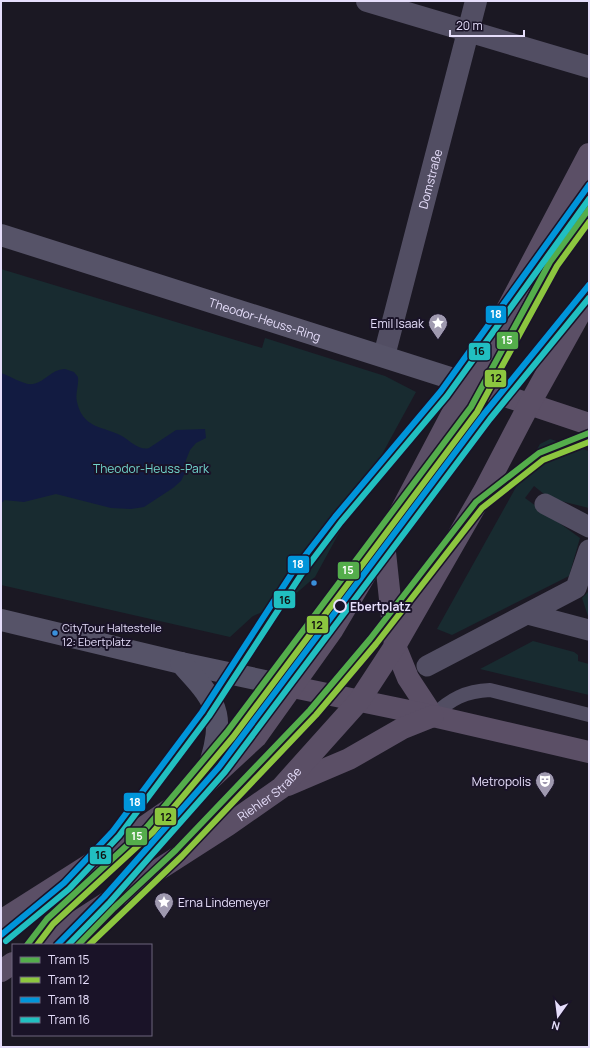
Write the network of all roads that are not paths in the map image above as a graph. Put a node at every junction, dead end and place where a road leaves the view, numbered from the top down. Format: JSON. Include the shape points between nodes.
{"nodes":[{"id":1,"x":367,"y":1,"type":"edge"},
{"id":2,"x":476,"y":1,"type":"edge"},
{"id":3,"x":468,"y":30,"type":"junction"},
{"id":4,"x":589,"y":67,"type":"edge"},
{"id":5,"x":589,"y":154,"type":"edge"},
{"id":6,"x":1,"y":235,"type":"edge"},
{"id":7,"x":589,"y":297,"type":"edge"},
{"id":8,"x":384,"y":356,"type":"junction"},
{"id":9,"x":469,"y":384,"type":"junction"},
{"id":10,"x":529,"y":405,"type":"junction"},
{"id":11,"x":589,"y":424,"type":"edge"},
{"id":12,"x":545,"y":504,"type":"dead end"},
{"id":13,"x":589,"y":527,"type":"edge"},
{"id":14,"x":384,"y":543,"type":"junction"},
{"id":15,"x":589,"y":550,"type":"edge"},
{"id":16,"x":528,"y":614,"type":"junction"},
{"id":17,"x":1,"y":620,"type":"edge"},
{"id":18,"x":589,"y":630,"type":"edge"},
{"id":19,"x":395,"y":646,"type":"junction"},
{"id":20,"x":181,"y":663,"type":"junction"},
{"id":21,"x":427,"y":666,"type":"dead end"},
{"id":22,"x":292,"y":687,"type":"junction"},
{"id":23,"x":359,"y":701,"type":"junction"},
{"id":24,"x":589,"y":715,"type":"edge"},
{"id":25,"x":433,"y":716,"type":"junction"},
{"id":26,"x":589,"y":752,"type":"edge"},
{"id":27,"x":202,"y":787,"type":"junction"},
{"id":28,"x":281,"y":788,"type":"junction"},
{"id":29,"x":1,"y":921,"type":"edge"},
{"id":30,"x":43,"y":944,"type":"edge"},
{"id":31,"x":12,"y":964,"type":"edge"},
{"id":32,"x":1,"y":971,"type":"edge"}],
"edges":[{"from":1,"to":3,"type":"street"},
{"from":2,"to":3,"type":"street","name":"Domstraße"},
{"from":3,"to":4,"type":"street"},
{"from":3,"to":8,"type":"street","name":"Domstraße"},
{"from":5,"to":9,"type":"main road"},
{"from":6,"to":8,"type":"main road","name":"Theodor-Heuss-Ring"},
{"from":7,"to":10,"type":"main road"},
{"from":8,"to":9,"type":"main road","name":"Theodor-Heuss-Ring"},
{"from":9,"to":10,"type":"main road","name":"Theodor-Heuss-Ring"},
{"from":9,"to":14,"type":"main road"},
{"from":10,"to":11,"type":"main road"},
{"from":10,"to":19,"type":"main road","via":[[484,491]]},
{"from":12,"to":13,"type":"street"},
{"from":14,"to":19,"type":"main road"},
{"from":14,"to":22,"type":"main road","via":[[333,629]]},
{"from":15,"to":16,"type":"street","via":[[576,588]]},
{"from":16,"to":18,"type":"street"},
{"from":16,"to":21,"type":"street"},
{"from":17,"to":20,"type":"main road"},
{"from":19,"to":23,"type":"main road"},
{"from":19,"to":25,"type":"main road","via":[[408,678]]},
{"from":20,"to":22,"type":"main road"},
{"from":20,"to":27,"type":"main road","via":[[203,690],[216,714],[215,742]]},
{"from":22,"to":23,"type":"main road"},
{"from":22,"to":27,"type":"main road","via":[[256,737]]},
{"from":23,"to":25,"type":"main road"},
{"from":23,"to":28,"type":"main road","name":"Riehler Straße"},
{"from":24,"to":25,"type":"lane","via":[[490,690],[475,690],[461,694],[443,705]]},
{"from":25,"to":26,"type":"main road"},
{"from":25,"to":28,"type":"main road","via":[[403,728],[349,759]]},
{"from":27,"to":29,"type":"main road","via":[[89,865]]},
{"from":28,"to":30,"type":"main road","name":"Riehler Straße"},
{"from":31,"to":32,"type":"main road"}]}
